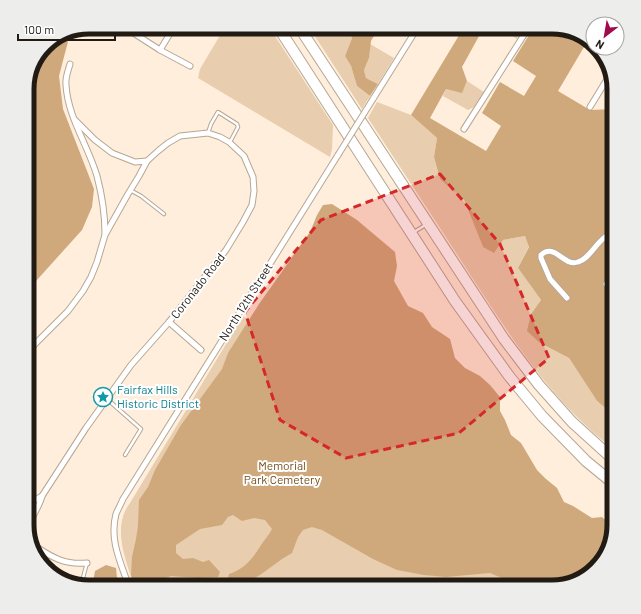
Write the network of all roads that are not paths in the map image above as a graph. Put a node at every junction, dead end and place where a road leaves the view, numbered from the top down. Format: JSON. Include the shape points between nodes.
{"nodes":[{"id":1,"x":135,"y":34,"type":"edge"},
{"id":2,"x":170,"y":34,"type":"edge"},
{"id":3,"x":283,"y":34,"type":"edge"},
{"id":4,"x":304,"y":34,"type":"edge"},
{"id":5,"x":414,"y":34,"type":"edge"},
{"id":6,"x":525,"y":34,"type":"edge"},
{"id":7,"x":160,"y":50,"type":"junction"},
{"id":8,"x":70,"y":64,"type":"dead end"},
{"id":9,"x":190,"y":66,"type":"dead end"},
{"id":10,"x":606,"y":81,"type":"edge"},
{"id":11,"x":590,"y":107,"type":"dead end"},
{"id":12,"x":73,"y":118,"type":"junction"},
{"id":13,"x":464,"y":130,"type":"dead end"},
{"id":14,"x":208,"y":133,"type":"junction"},
{"id":15,"x":229,"y":142,"type":"junction"},
{"id":16,"x":147,"y":161,"type":"junction"},
{"id":17,"x":130,"y":190,"type":"junction"},
{"id":18,"x":164,"y":214,"type":"dead end"},
{"id":19,"x":428,"y":224,"type":"junction"},
{"id":20,"x":412,"y":234,"type":"junction"},
{"id":21,"x":104,"y":235,"type":"junction"},
{"id":22,"x":607,"y":236,"type":"edge"},
{"id":23,"x":567,"y":298,"type":"dead end"},
{"id":24,"x":169,"y":322,"type":"junction"},
{"id":25,"x":34,"y":345,"type":"edge"},
{"id":26,"x":201,"y":350,"type":"dead end"},
{"id":27,"x":107,"y":399,"type":"junction"},
{"id":28,"x":607,"y":454,"type":"edge"},
{"id":29,"x":125,"y":455,"type":"dead end"},
{"id":30,"x":607,"y":478,"type":"edge"},
{"id":31,"x":42,"y":496,"type":"junction"},
{"id":32,"x":34,"y":500,"type":"edge"},
{"id":33,"x":34,"y":515,"type":"edge"},
{"id":34,"x":39,"y":549,"type":"edge"},
{"id":35,"x":87,"y":563,"type":"joint"},
{"id":36,"x":83,"y":579,"type":"edge"},
{"id":37,"x":127,"y":580,"type":"edge"}],
"edges":[{"from":1,"to":7,"type":"street"},
{"from":2,"to":7,"type":"street"},
{"from":3,"to":20,"type":"highway"},
{"from":4,"to":19,"type":"highway"},
{"from":5,"to":37,"type":"street","name":"North 12th Street","bridge":true,"via":[[123,499],[114,530],[118,556]]},
{"from":6,"to":13,"type":"street"},
{"from":7,"to":9,"type":"street"},
{"from":8,"to":12,"type":"street","via":[[66,85]]},
{"from":10,"to":11,"type":"street"},
{"from":12,"to":16,"type":"street","via":[[112,153],[135,162]]},
{"from":12,"to":21,"type":"street","via":[[97,176],[105,221]]},
{"from":14,"to":15,"type":"street","name":"Coronado Road"},
{"from":14,"to":15,"type":"lane","via":[[218,112],[237,124],[238,127]]},
{"from":14,"to":16,"type":"street","name":"Coronado Road","via":[[180,136]]},
{"from":15,"to":24,"type":"street","name":"Coronado Road","via":[[244,156],[253,177],[252,205],[226,250]]},
{"from":16,"to":17,"type":"street"},
{"from":17,"to":18,"type":"lane"},
{"from":17,"to":21,"type":"street"},
{"from":19,"to":20,"type":"lane"},
{"from":19,"to":28,"type":"highway","via":[[504,339],[539,385],[572,422]]},
{"from":20,"to":30,"type":"highway","via":[[455,301],[509,376],[542,416],[586,462]]},
{"from":21,"to":25,"type":"street","via":[[98,262],[83,291],[68,311]]},
{"from":22,"to":23,"type":"street","via":[[579,262],[570,262],[549,251],[541,255],[550,279]]},
{"from":24,"to":26,"type":"street"},
{"from":24,"to":27,"type":"street","name":"Coronado Road","via":[[131,365]]},
{"from":27,"to":29,"type":"lane","via":[[141,429]]},
{"from":27,"to":31,"type":"street","name":"Coronado Road"},
{"from":31,"to":32,"type":"street","name":"Coronado Road"},
{"from":31,"to":33,"type":"street","name":"Coronado Road"},
{"from":34,"to":35,"type":"street","via":[[54,558],[76,564]]},
{"from":35,"to":36,"type":"lane"}]}
